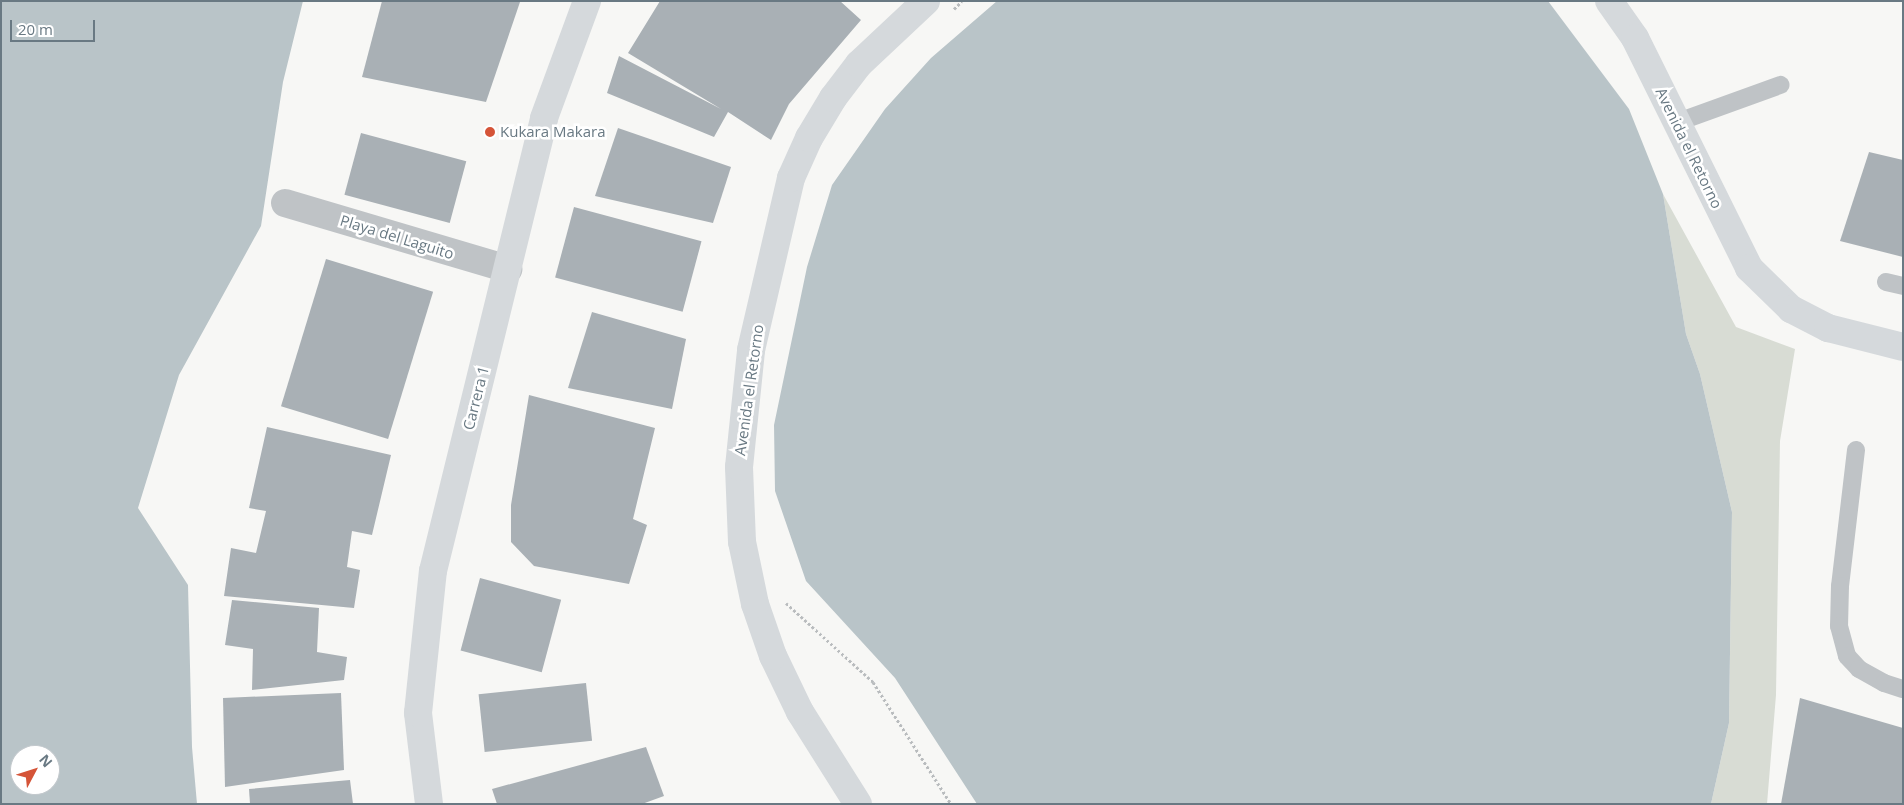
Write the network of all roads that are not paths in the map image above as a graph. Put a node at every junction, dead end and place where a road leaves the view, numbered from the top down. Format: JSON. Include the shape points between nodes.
{"nodes":[{"id":1,"x":587,"y":1,"type":"edge"},
{"id":2,"x":1609,"y":1,"type":"edge"},
{"id":3,"x":937,"y":8,"type":"edge"},
{"id":4,"x":1780,"y":85,"type":"dead end"},
{"id":5,"x":1678,"y":122,"type":"junction"},
{"id":6,"x":285,"y":204,"type":"dead end"},
{"id":7,"x":508,"y":270,"type":"junction"},
{"id":8,"x":1886,"y":282,"type":"dead end"},
{"id":9,"x":1903,"y":286,"type":"edge"},
{"id":10,"x":1903,"y":347,"type":"edge"},
{"id":11,"x":1856,"y":450,"type":"dead end"},
{"id":12,"x":1903,"y":689,"type":"edge"},
{"id":13,"x":429,"y":804,"type":"edge"},
{"id":14,"x":858,"y":804,"type":"edge"}],
"edges":[{"from":1,"to":7,"type":"main road","name":"Carrera 1","via":[[544,118]]},
{"from":2,"to":5,"type":"main road","name":"Avenida el Retorno","via":[[1635,38]]},
{"from":3,"to":14,"type":"main road","name":"Avenida el Retorno","via":[[860,64],[833,98],[809,138],[791,178],[751,350],[738,468],[742,542],[755,604],[773,656],[800,712]]},
{"from":4,"to":5,"type":"lane"},
{"from":5,"to":10,"type":"main road","name":"Avenida el Retorno","via":[[1749,268],[1772,294],[1791,309],[1828,328]]},
{"from":6,"to":7,"type":"street","name":"Playa del Laguito"},
{"from":7,"to":13,"type":"main road","name":"Carrera 1","via":[[433,571],[418,713]]},
{"from":8,"to":9,"type":"lane"},
{"from":11,"to":12,"type":"lane","via":[[1840,586],[1839,626],[1847,656],[1859,669]]}]}
